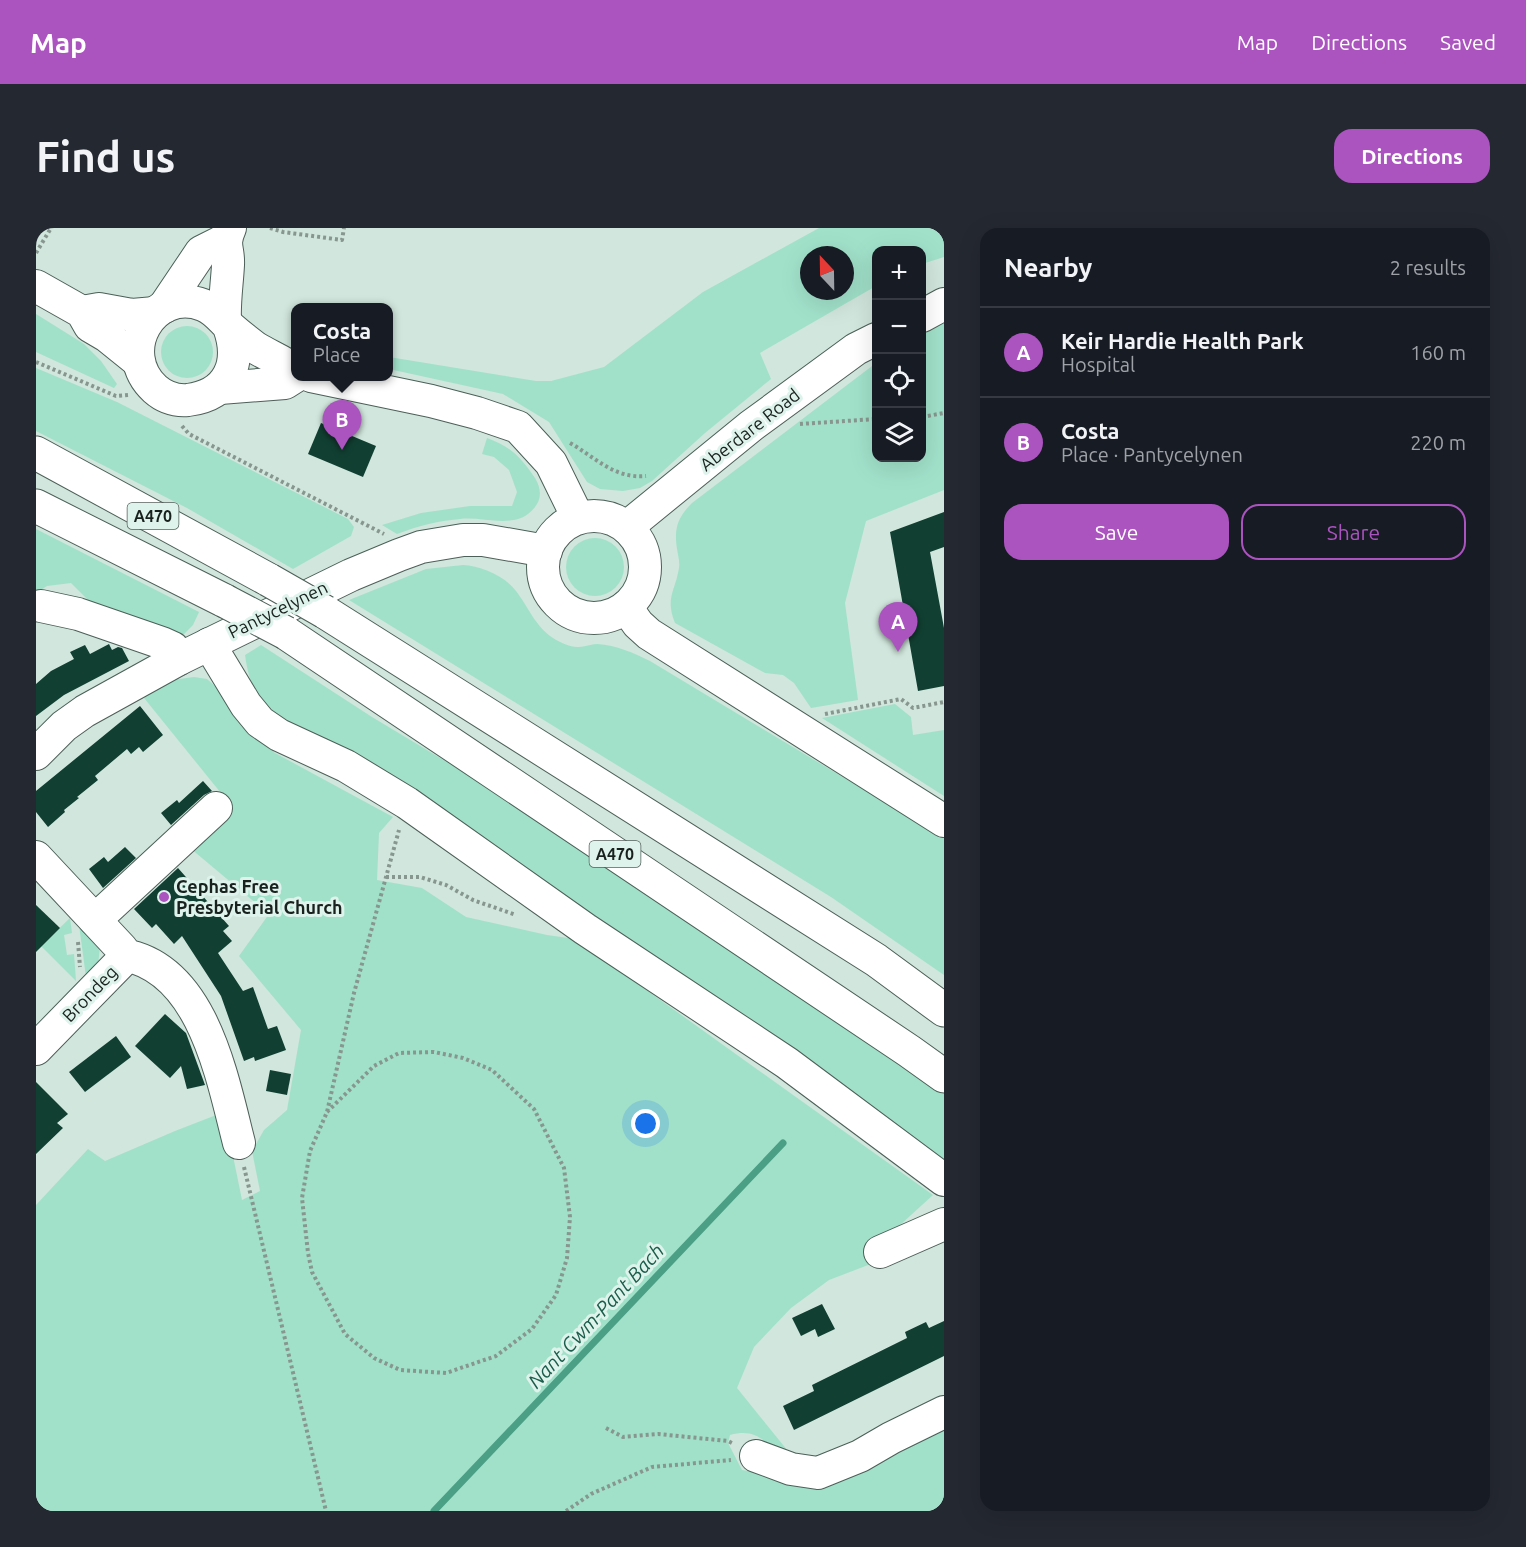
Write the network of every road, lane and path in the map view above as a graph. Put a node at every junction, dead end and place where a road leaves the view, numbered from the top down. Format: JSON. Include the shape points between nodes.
{"nodes":[{"id":1,"x":51,"y":228,"type":"edge"},
{"id":2,"x":270,"y":228,"type":"edge"},
{"id":3,"x":344,"y":228,"type":"edge"},
{"id":4,"x":227,"y":234,"type":"edge"},
{"id":5,"x":36,"y":253,"type":"edge"},
{"id":6,"x":36,"y":286,"type":"edge"},
{"id":7,"x":944,"y":304,"type":"edge"},
{"id":8,"x":160,"y":310,"type":"junction"},
{"id":9,"x":82,"y":312,"type":"junction"},
{"id":10,"x":926,"y":313,"type":"edge"},
{"id":11,"x":227,"y":324,"type":"junction"},
{"id":12,"x":872,"y":341,"type":"edge"},
{"id":13,"x":138,"y":361,"type":"junction"},
{"id":14,"x":36,"y":362,"type":"edge"},
{"id":15,"x":291,"y":368,"type":"edge"},
{"id":16,"x":291,"y":379,"type":"edge"},
{"id":17,"x":335,"y":381,"type":"edge"},
{"id":18,"x":219,"y":388,"type":"junction"},
{"id":19,"x":131,"y":394,"type":"dead end"},
{"id":20,"x":944,"y":413,"type":"edge"},
{"id":21,"x":926,"y":416,"type":"edge"},
{"id":22,"x":872,"y":419,"type":"edge"},
{"id":23,"x":180,"y":424,"type":"dead end"},
{"id":24,"x":797,"y":424,"type":"dead end"},
{"id":25,"x":563,"y":441,"type":"dead end"},
{"id":26,"x":36,"y":453,"type":"edge"},
{"id":27,"x":677,"y":488,"type":"junction"},
{"id":28,"x":36,"y":506,"type":"edge"},
{"id":29,"x":578,"y":518,"type":"junction"},
{"id":30,"x":627,"y":527,"type":"junction"},
{"id":31,"x":385,"y":535,"type":"dead end"},
{"id":32,"x":546,"y":550,"type":"junction"},
{"id":33,"x":41,"y":606,"type":"dead end"},
{"id":34,"x":626,"y":607,"type":"junction"},
{"id":35,"x":209,"y":644,"type":"junction"},
{"id":36,"x":179,"y":659,"type":"junction"},
{"id":37,"x":944,"y":702,"type":"edge"},
{"id":38,"x":832,"y":712,"type":"dead end"},
{"id":39,"x":36,"y":754,"type":"edge"},
{"id":40,"x":406,"y":803,"type":"junction"},
{"id":41,"x":216,"y":808,"type":"dead end"},
{"id":42,"x":944,"y":821,"type":"edge"},
{"id":43,"x":36,"y":857,"type":"edge"},
{"id":44,"x":386,"y":877,"type":"junction"},
{"id":45,"x":90,"y":915,"type":"junction"},
{"id":46,"x":521,"y":916,"type":"dead end"},
{"id":47,"x":124,"y":955,"type":"junction"},
{"id":48,"x":93,"y":991,"type":"junction"},
{"id":49,"x":944,"y":1010,"type":"edge"},
{"id":50,"x":36,"y":1049,"type":"edge"},
{"id":51,"x":944,"y":1076,"type":"edge"},
{"id":52,"x":327,"y":1112,"type":"junction"},
{"id":53,"x":239,"y":1143,"type":"joint"},
{"id":54,"x":944,"y":1180,"type":"edge"},
{"id":55,"x":944,"y":1224,"type":"edge"},
{"id":56,"x":880,"y":1252,"type":"dead end"},
{"id":57,"x":944,"y":1412,"type":"edge"},
{"id":58,"x":606,"y":1428,"type":"dead end"},
{"id":59,"x":756,"y":1456,"type":"junction"},
{"id":60,"x":326,"y":1511,"type":"edge"},
{"id":61,"x":566,"y":1511,"type":"edge"}],
"edges":[{"from":1,"to":5,"type":"path"},
{"from":2,"to":3,"type":"path","via":[[342,240]]},
{"from":4,"to":8,"type":"street","via":[[201,252]]},
{"from":4,"to":11,"type":"street"},
{"from":6,"to":9,"type":"street"},
{"from":7,"to":10,"type":"street"},
{"from":8,"to":9,"type":"street","via":[[132,315],[99,309]]},
{"from":8,"to":11,"type":"street","via":[[184,303],[203,305]]},
{"from":8,"to":13,"type":"street","via":[[144,327],[138,343]]},
{"from":9,"to":13,"type":"street","via":[[90,326]]},
{"from":11,"to":15,"type":"street","via":[[258,349]]},
{"from":11,"to":18,"type":"street","via":[[235,359],[230,375]]},
{"from":12,"to":27,"type":"street","name":"Aberdare Road","via":[[751,426]]},
{"from":13,"to":18,"type":"street","via":[[146,380],[161,394],[181,401],[202,398]]},
{"from":14,"to":19,"type":"path","via":[[116,396]]},
{"from":16,"to":18,"type":"street","via":[[285,383]]},
{"from":17,"to":29,"type":"street","via":[[432,401],[518,427],[551,463]]},
{"from":20,"to":21,"type":"path"},
{"from":22,"to":24,"type":"path"},
{"from":23,"to":31,"type":"path","via":[[189,434]]},
{"from":25,"to":27,"type":"path","via":[[612,471],[637,477],[665,475]]},
{"from":26,"to":49,"type":"highway","number":"A470","bridge":true,"via":[[325,612],[876,960]]},
{"from":27,"to":30,"type":"street","name":"Aberdare Road"},
{"from":28,"to":51,"type":"highway","number":"A470","bridge":true,"via":[[285,633]]},
{"from":29,"to":30,"type":"street","via":[[604,516]]},
{"from":29,"to":32,"type":"street","via":[[558,531]]},
{"from":30,"to":34,"type":"street","via":[[638,538],[646,567],[640,589]]},
{"from":32,"to":34,"type":"street","via":[[546,583],[565,609],[596,618]]},
{"from":32,"to":35,"type":"street","name":"Pantycelynen","via":[[483,540],[421,547],[351,575]]},
{"from":33,"to":36,"type":"street","via":[[78,614],[162,643],[173,648]]},
{"from":34,"to":42,"type":"street","via":[[649,634]]},
{"from":35,"to":36,"type":"street","name":"Pantycelynen"},
{"from":35,"to":40,"type":"street","via":[[260,722],[346,766]]},
{"from":36,"to":39,"type":"street","name":"Pantycelynen","via":[[85,711]]},
{"from":37,"to":38,"type":"path","via":[[914,708],[902,699]]},
{"from":40,"to":44,"type":"path"},
{"from":40,"to":54,"type":"street","via":[[585,929],[787,1063]]},
{"from":41,"to":45,"type":"street"},
{"from":43,"to":45,"type":"street","name":"Brondeg"},
{"from":44,"to":46,"type":"path","via":[[420,877]]},
{"from":44,"to":52,"type":"path"},
{"from":45,"to":47,"type":"street","name":"Brondeg"},
{"from":45,"to":48,"type":"path","via":[[75,919],[82,980]]},
{"from":47,"to":48,"type":"street","name":"Brondeg"},
{"from":47,"to":53,"type":"street","via":[[145,960],[162,970],[193,1007],[223,1079]]},
{"from":48,"to":50,"type":"street","name":"Brondeg"},
{"from":52,"to":52,"type":"path","via":[[310,1151],[302,1198],[312,1272],[345,1334],[374,1358],[400,1370],[446,1373],[496,1356],[532,1329],[556,1295],[567,1258],[570,1217],[564,1168],[534,1109],[492,1070],[434,1052],[399,1053],[374,1066]]},
{"from":53,"to":60,"type":"path"},
{"from":55,"to":56,"type":"street"},
{"from":57,"to":59,"type":"street","via":[[860,1456],[818,1473],[791,1469]]},
{"from":58,"to":59,"type":"path","via":[[623,1437],[658,1434],[728,1441]]},
{"from":59,"to":61,"type":"path","via":[[652,1467],[591,1494]]}]}
